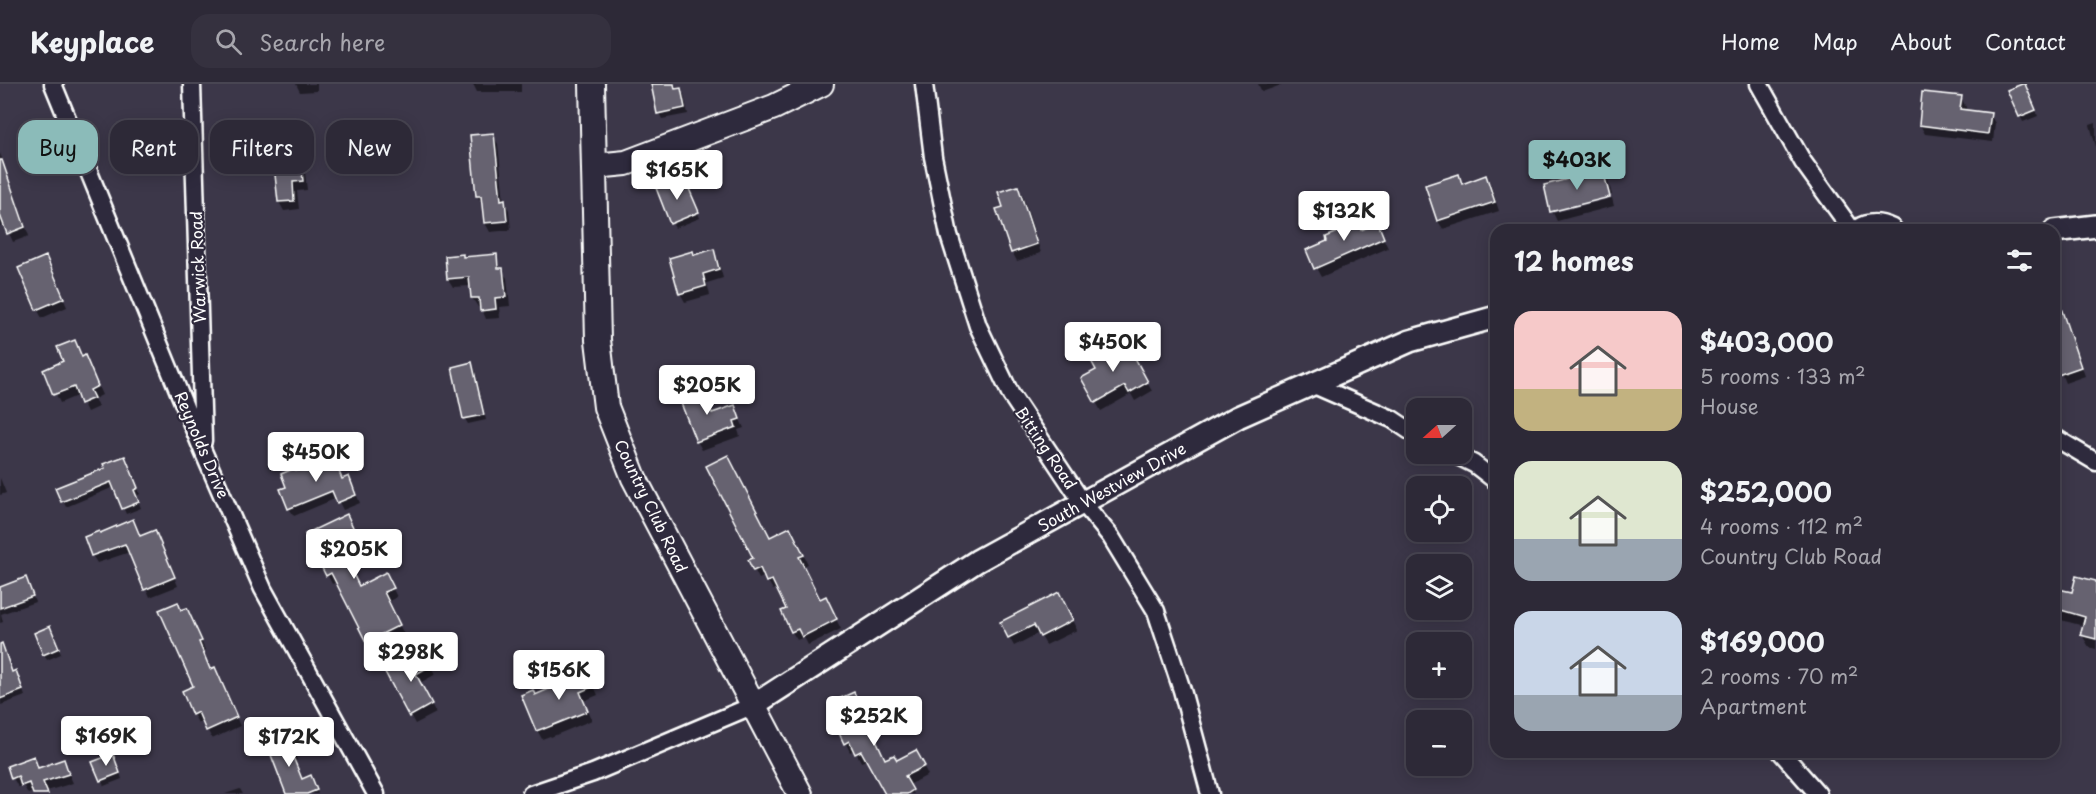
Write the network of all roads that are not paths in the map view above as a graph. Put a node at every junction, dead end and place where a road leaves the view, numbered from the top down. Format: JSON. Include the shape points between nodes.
{"nodes":[{"id":1,"x":53,"y":84,"type":"edge"},
{"id":2,"x":192,"y":84,"type":"edge"},
{"id":3,"x":592,"y":84,"type":"edge"},
{"id":4,"x":821,"y":84,"type":"edge"},
{"id":5,"x":924,"y":84,"type":"edge"},
{"id":6,"x":1759,"y":84,"type":"edge"},
{"id":7,"x":595,"y":166,"type":"junction"},
{"id":8,"x":1848,"y":224,"type":"edge"},
{"id":9,"x":2096,"y":225,"type":"edge"},
{"id":10,"x":2060,"y":230,"type":"edge"},
{"id":11,"x":1490,"y":319,"type":"edge"},
{"id":12,"x":1314,"y":385,"type":"junction"},
{"id":13,"x":1406,"y":428,"type":"edge"},
{"id":14,"x":2060,"y":441,"type":"edge"},
{"id":15,"x":203,"y":451,"type":"junction"},
{"id":16,"x":2096,"y":462,"type":"edge"},
{"id":17,"x":1472,"y":463,"type":"edge"},
{"id":18,"x":1490,"y":476,"type":"edge"},
{"id":19,"x":1083,"y":503,"type":"junction"},
{"id":20,"x":754,"y":705,"type":"junction"},
{"id":21,"x":1786,"y":758,"type":"edge"},
{"id":22,"x":376,"y":794,"type":"edge"},
{"id":23,"x":531,"y":794,"type":"edge"},
{"id":24,"x":800,"y":794,"type":"edge"},
{"id":25,"x":1210,"y":794,"type":"edge"},
{"id":26,"x":1818,"y":794,"type":"edge"}],
"edges":[{"from":1,"to":15,"type":"street","name":"Reynolds Drive"},
{"from":2,"to":15,"type":"street","name":"Warwick Road"},
{"from":3,"to":7,"type":"main road","name":"Country Club Road"},
{"from":4,"to":7,"type":"main road","via":[[774,107],[626,163]]},
{"from":5,"to":19,"type":"street","name":"Bitting Road","via":[[933,157],[949,235],[978,326],[1011,395]]},
{"from":6,"to":8,"type":"street","via":[[1803,162]]},
{"from":7,"to":20,"type":"main road","name":"Country Club Road","via":[[598,340],[606,407],[634,478]]},
{"from":9,"to":10,"type":"street"},
{"from":11,"to":12,"type":"street","name":"South Westview Drive","via":[[1410,341]]},
{"from":12,"to":13,"type":"street"},
{"from":12,"to":19,"type":"street","name":"South Westview Drive","via":[[1238,417]]},
{"from":14,"to":16,"type":"street"},
{"from":15,"to":22,"type":"street","name":"Reynolds Drive","via":[[263,589]]},
{"from":17,"to":18,"type":"street"},
{"from":19,"to":20,"type":"street","name":"South Westview Drive","via":[[977,561]]},
{"from":19,"to":25,"type":"street","name":"Bitting Road","via":[[1111,537],[1156,612]]},
{"from":20,"to":23,"type":"street","via":[[593,773]]},
{"from":20,"to":24,"type":"main road","name":"Country Club Road"},
{"from":21,"to":26,"type":"street"}]}
